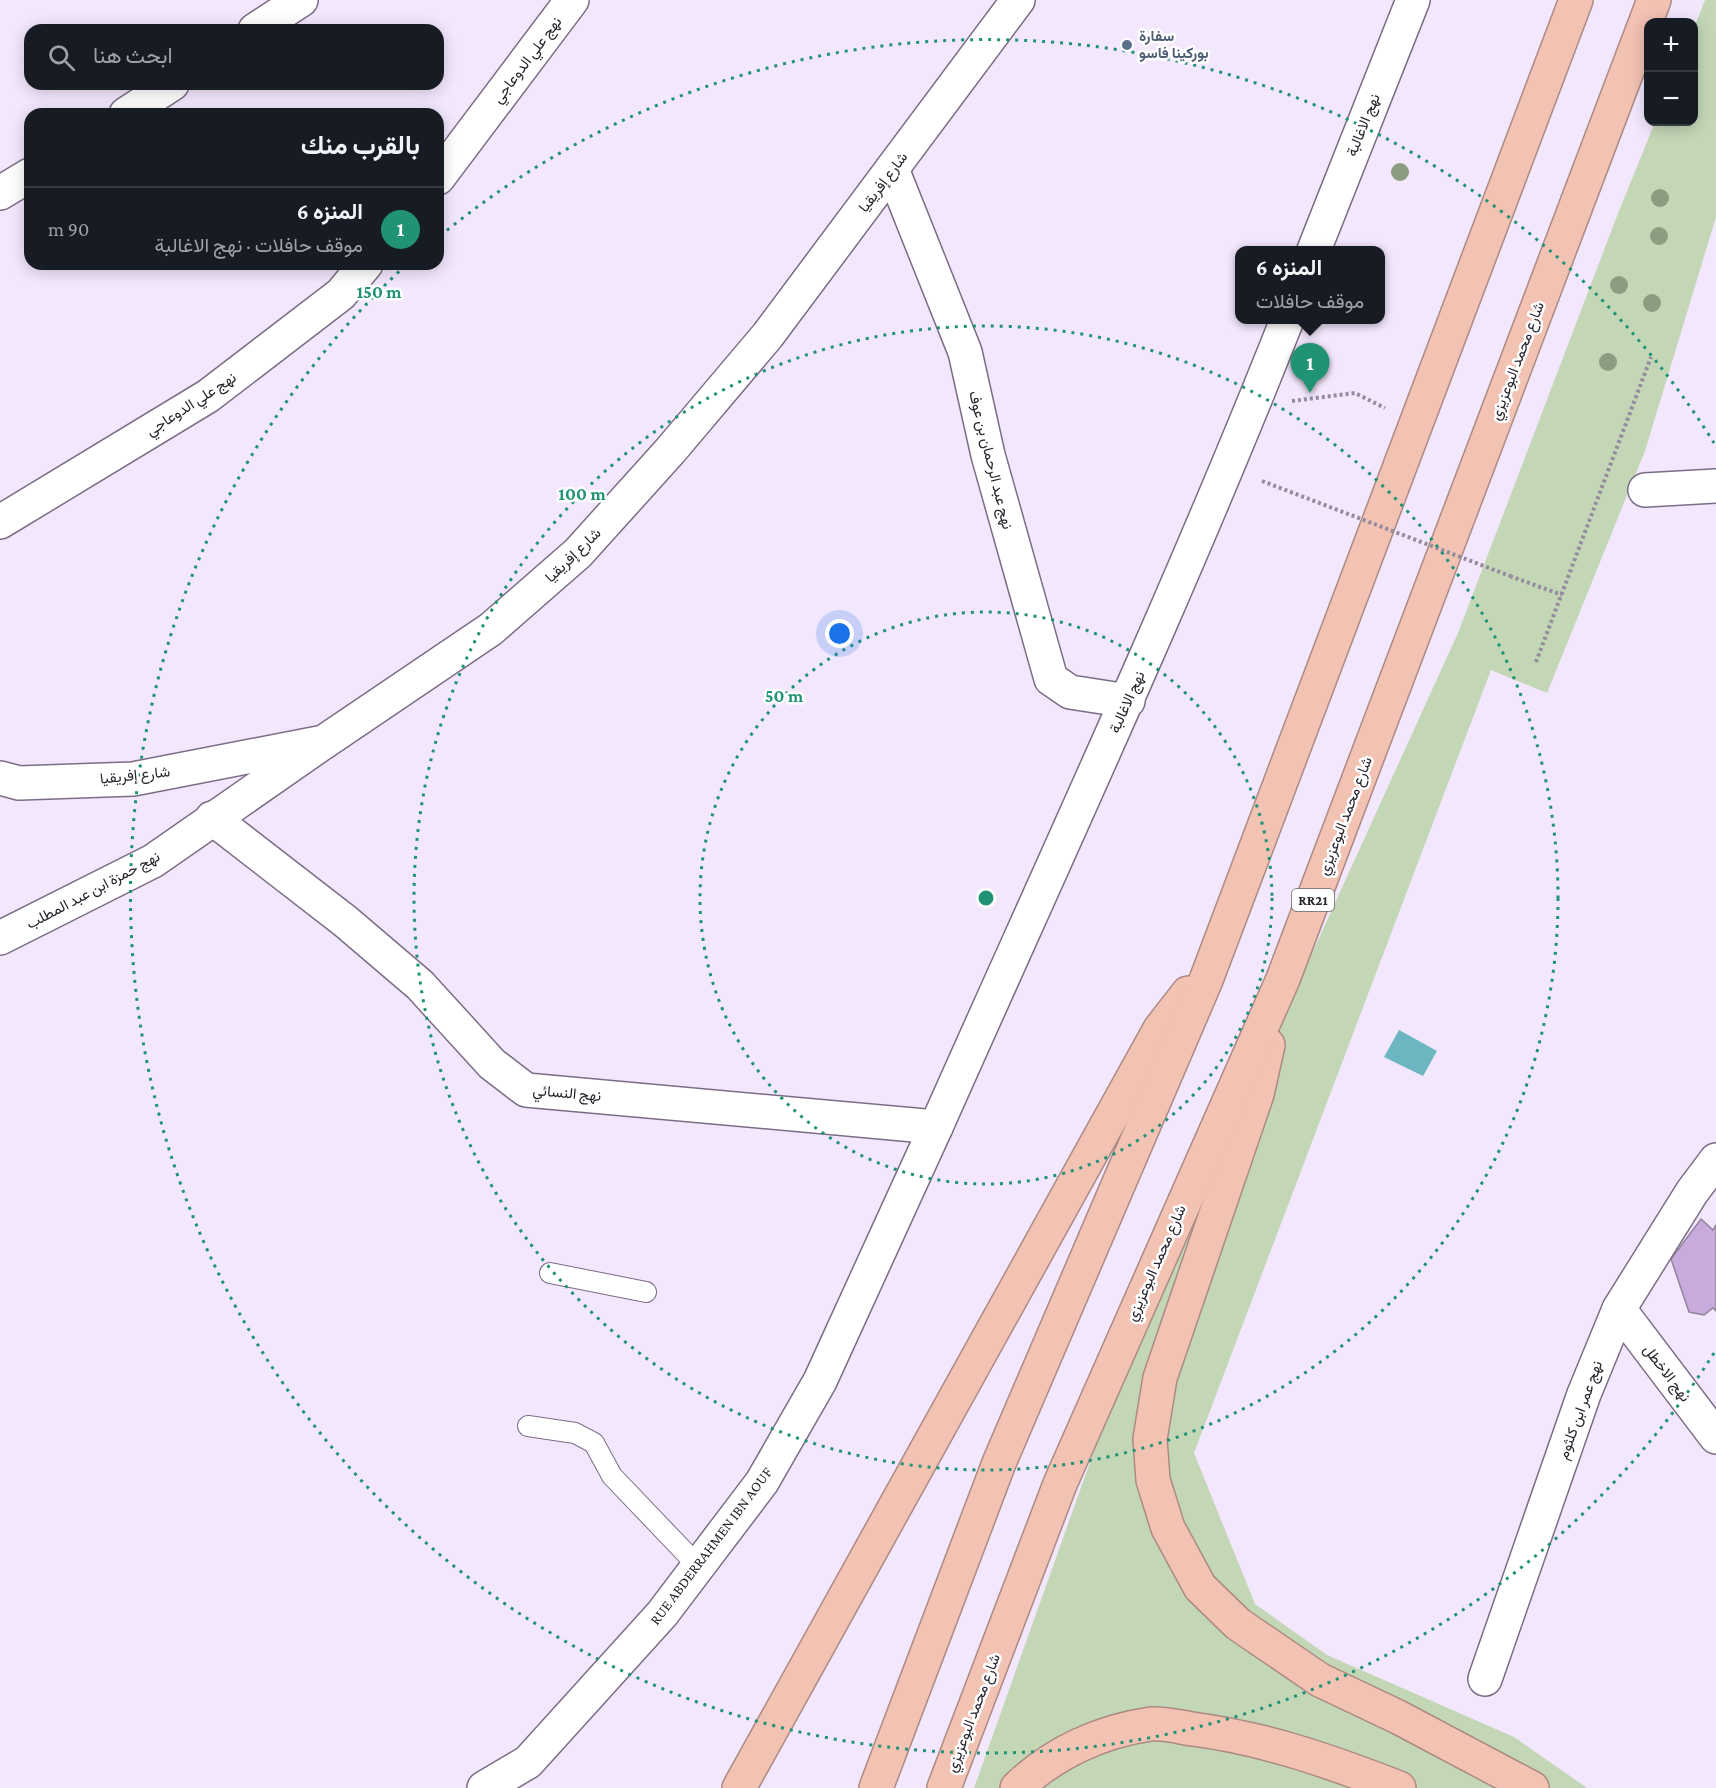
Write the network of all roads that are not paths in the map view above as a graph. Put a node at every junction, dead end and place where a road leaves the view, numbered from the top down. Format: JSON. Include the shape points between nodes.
{"nodes":[{"id":1,"x":301,"y":0,"type":"edge"},
{"id":2,"x":572,"y":0,"type":"edge"},
{"id":3,"x":1018,"y":0,"type":"edge"},
{"id":4,"x":1413,"y":0,"type":"edge"},
{"id":5,"x":1576,"y":0,"type":"edge"},
{"id":6,"x":1654,"y":0,"type":"edge"},
{"id":7,"x":264,"y":24,"type":"edge"},
{"id":8,"x":163,"y":90,"type":"edge"},
{"id":9,"x":135,"y":108,"type":"edge"},
{"id":10,"x":444,"y":169,"type":"edge"},
{"id":11,"x":892,"y":169,"type":"junction"},
{"id":12,"x":24,"y":179,"type":"edge"},
{"id":13,"x":0,"y":193,"type":"edge"},
{"id":14,"x":1316,"y":246,"type":"edge"},
{"id":15,"x":361,"y":270,"type":"edge"},
{"id":16,"x":1285,"y":324,"type":"edge"},
{"id":17,"x":1716,"y":486,"type":"edge"},
{"id":18,"x":1645,"y":490,"type":"dead end"},
{"id":19,"x":0,"y":522,"type":"edge"},
{"id":20,"x":1128,"y":701,"type":"junction"},
{"id":21,"x":324,"y":742,"type":"junction"},
{"id":22,"x":0,"y":778,"type":"edge"},
{"id":23,"x":212,"y":818,"type":"junction"},
{"id":24,"x":0,"y":938,"type":"edge"},
{"id":25,"x":1215,"y":958,"type":"junction"},
{"id":26,"x":1283,"y":980,"type":"junction"},
{"id":27,"x":936,"y":1127,"type":"junction"},
{"id":28,"x":1716,"y":1160,"type":"edge"},
{"id":29,"x":550,"y":1273,"type":"dead end"},
{"id":30,"x":646,"y":1292,"type":"dead end"},
{"id":31,"x":1619,"y":1309,"type":"junction"},
{"id":32,"x":528,"y":1426,"type":"dead end"},
{"id":33,"x":1716,"y":1437,"type":"edge"},
{"id":34,"x":698,"y":1566,"type":"junction"},
{"id":35,"x":1485,"y":1679,"type":"dead end"},
{"id":36,"x":484,"y":1788,"type":"edge"},
{"id":37,"x":739,"y":1788,"type":"edge"},
{"id":38,"x":876,"y":1788,"type":"edge"},
{"id":39,"x":945,"y":1788,"type":"edge"},
{"id":40,"x":1017,"y":1788,"type":"edge"},
{"id":41,"x":1399,"y":1788,"type":"edge"},
{"id":42,"x":1532,"y":1788,"type":"edge"}],
"edges":[{"from":1,"to":7,"type":"street"},
{"from":2,"to":10,"type":"street","name":"نهج علي الدوعاجي"},
{"from":3,"to":11,"type":"street","name":"شارع إفريقيا"},
{"from":4,"to":14,"type":"street","name":"نهج الاغالبة"},
{"from":5,"to":25,"type":"highway"},
{"from":6,"to":26,"type":"highway","name":"شارع محمد البوعزيزي","number":"RR21"},
{"from":8,"to":9,"type":"street"},
{"from":11,"to":20,"type":"street","name":"نهج عبد الرحمان بن عوف","via":[[965,352],[988,455],[1052,679],[1070,692]]},
{"from":11,"to":21,"type":"street","name":"شارع إفريقيا","via":[[768,335],[578,553],[491,629]]},
{"from":12,"to":13,"type":"street"},
{"from":15,"to":19,"type":"street","name":"نهج علي الدوعاجي","via":[[341,294],[208,396]]},
{"from":16,"to":20,"type":"street","name":"نهج الاغالبة"},
{"from":17,"to":18,"type":"street"},
{"from":20,"to":27,"type":"street","name":"نهج الاغالبة"},
{"from":21,"to":22,"type":"street","name":"شارع إفريقيا","via":[[133,779],[19,783]]},
{"from":21,"to":23,"type":"street","name":"نهج حمزة ابن عبد المطلب"},
{"from":23,"to":24,"type":"street","name":"نهج حمزة ابن عبد المطلب","via":[[153,861]]},
{"from":23,"to":27,"type":"street","name":"نهج النسائي","via":[[420,985],[492,1064],[526,1090]]},
{"from":25,"to":37,"type":"highway","via":[[1160,1029]]},
{"from":25,"to":38,"type":"highway","via":[[999,1464]]},
{"from":26,"to":39,"type":"highway","name":"شارع محمد البوعزيزي","number":"RR21","via":[[1060,1484]]},
{"from":26,"to":42,"type":"highway","via":[[1257,1094],[1160,1378],[1150,1438],[1154,1480],[1165,1519],[1200,1587],[1238,1624],[1320,1680]]},
{"from":27,"to":34,"type":"street","name":"RUE ABDERRAHMEN IBN AOUF","via":[[820,1381],[762,1482]]},
{"from":28,"to":31,"type":"street","name":"نهج عمر ابن كلثوم"},
{"from":29,"to":30,"type":"lane"},
{"from":31,"to":33,"type":"street","name":"نهج الاخطل"},
{"from":31,"to":35,"type":"street","name":"نهج عمر ابن كلثوم","via":[[1584,1394]]},
{"from":32,"to":34,"type":"lane","via":[[575,1433],[594,1443],[612,1476]]},
{"from":34,"to":36,"type":"street","name":"RUE ABDERRAHMEN IBN AOUF","via":[[662,1614],[528,1762]]},
{"from":40,"to":41,"type":"highway","via":[[1037,1768],[1089,1739],[1153,1724],[1241,1735]]}]}
